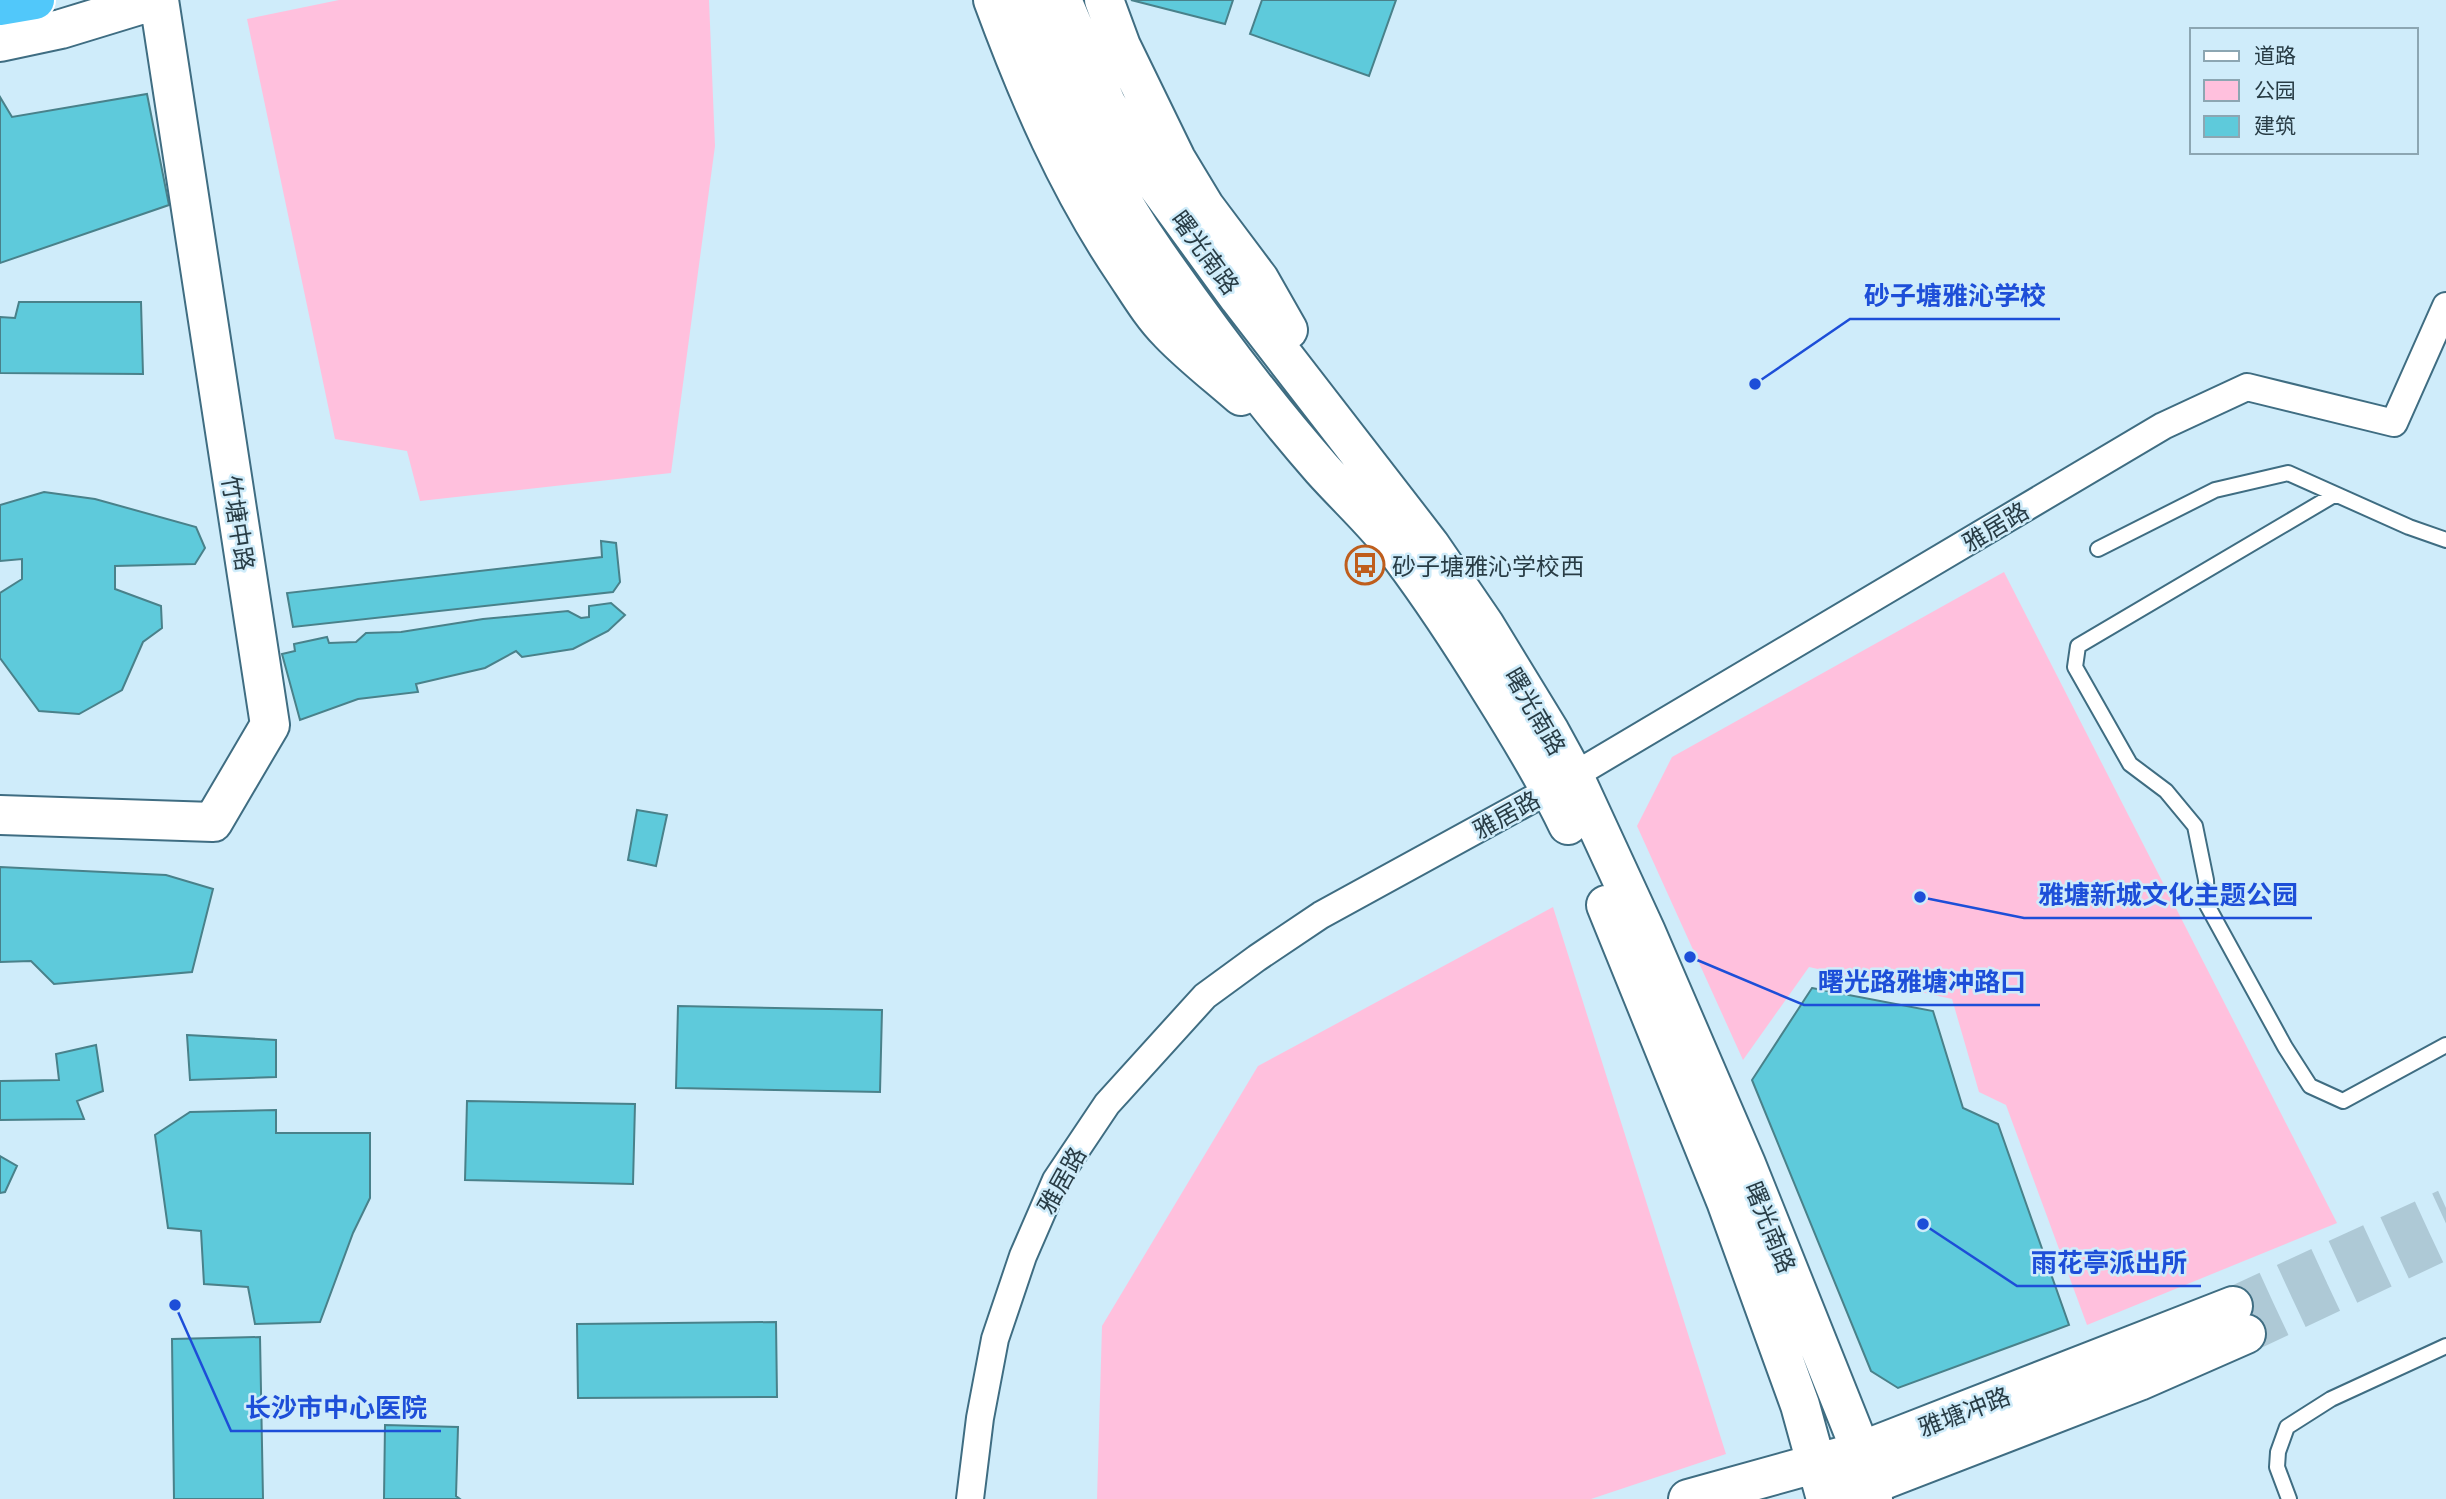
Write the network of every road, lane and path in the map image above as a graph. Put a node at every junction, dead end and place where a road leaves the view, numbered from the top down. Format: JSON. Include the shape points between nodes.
{"nodes":[{"id":1,"x":34,"y":0,"type":"edge"},
{"id":2,"x":158,"y":0,"type":"edge"},
{"id":3,"x":993,"y":0,"type":"edge"},
{"id":4,"x":1027,"y":0,"type":"edge"},
{"id":5,"x":1062,"y":0,"type":"edge"},
{"id":6,"x":1104,"y":0,"type":"edge"},
{"id":7,"x":0,"y":6,"type":"edge"},
{"id":8,"x":0,"y":42,"type":"edge"},
{"id":9,"x":2446,"y":306,"type":"edge"},
{"id":10,"x":1354,"y":447,"type":"junction"},
{"id":11,"x":1322,"y":469,"type":"junction"},
{"id":12,"x":2334,"y":495,"type":"junction"},
{"id":13,"x":2446,"y":540,"type":"edge"},
{"id":14,"x":2098,"y":549,"type":"dead end"},
{"id":15,"x":1563,"y":783,"type":"junction"},
{"id":16,"x":0,"y":815,"type":"edge"},
{"id":17,"x":2446,"y":1045,"type":"edge"},
{"id":18,"x":2239,"y":1320,"type":"tunnel mouth"},
{"id":19,"x":2446,"y":1346,"type":"edge"},
{"id":20,"x":1868,"y":1479,"type":"edge"},
{"id":21,"x":1822,"y":1481,"type":"edge"},
{"id":22,"x":970,"y":1499,"type":"edge"},
{"id":23,"x":1688,"y":1499,"type":"edge"},
{"id":24,"x":1832,"y":1499,"type":"edge"},
{"id":25,"x":2288,"y":1499,"type":"edge"}],
"edges":[{"from":1,"to":7,"type":"highway"},
{"from":2,"to":8,"type":"main road"},
{"from":2,"to":16,"type":"main road","name":"竹塘中路","via":[[270,725],[213,821]]},
{"from":3,"to":11,"type":"main road","via":[[1070,181],[1146,302],[1169,332]]},
{"from":4,"to":11,"type":"main road","name":"曙光南路","via":[[1070,105],[1155,252]]},
{"from":5,"to":10,"type":"main road","name":"曙光南路","via":[[1106,103],[1136,154]]},
{"from":6,"to":10,"type":"main road","via":[[1176,159],[1205,207],[1259,278]]},
{"from":9,"to":15,"type":"street","name":"雅居路","via":[[2394,423],[2247,387],[2163,426]]},
{"from":10,"to":15,"type":"main road","name":"曙光南路","via":[[1484,624],[1539,713]]},
{"from":11,"to":15,"type":"main road","name":"曙光南路","via":[[1408,565]]},
{"from":12,"to":13,"type":"lane"},
{"from":12,"to":14,"type":"lane","via":[[2288,473],[2216,490]]},
{"from":12,"to":17,"type":"lane","via":[[2078,646],[2075,667],[2130,764],[2166,791],[2195,826],[2207,905],[2310,1086],[2343,1101]]},
{"from":15,"to":20,"type":"main road","name":"曙光南路","via":[[1646,932],[1746,1164]]},
{"from":15,"to":21,"type":"main road","name":"曙光南路","via":[[1726,1201],[1800,1405]]},
{"from":15,"to":22,"type":"street","name":"雅居路","via":[[1321,915],[1256,958],[1205,996],[1107,1104],[1056,1180],[1023,1256],[995,1339]]},
{"from":18,"to":20,"type":"main road","name":"雅塘冲路","via":[[2140,1381]]},
{"from":19,"to":25,"type":"lane","via":[[2331,1399],[2287,1427],[2277,1467]]},
{"from":20,"to":21,"type":"main road","name":"雅塘冲路"},
{"from":20,"to":24,"type":"main road","name":"雅塘冲路"},
{"from":21,"to":23,"type":"main road","name":"雅塘冲路"}]}
